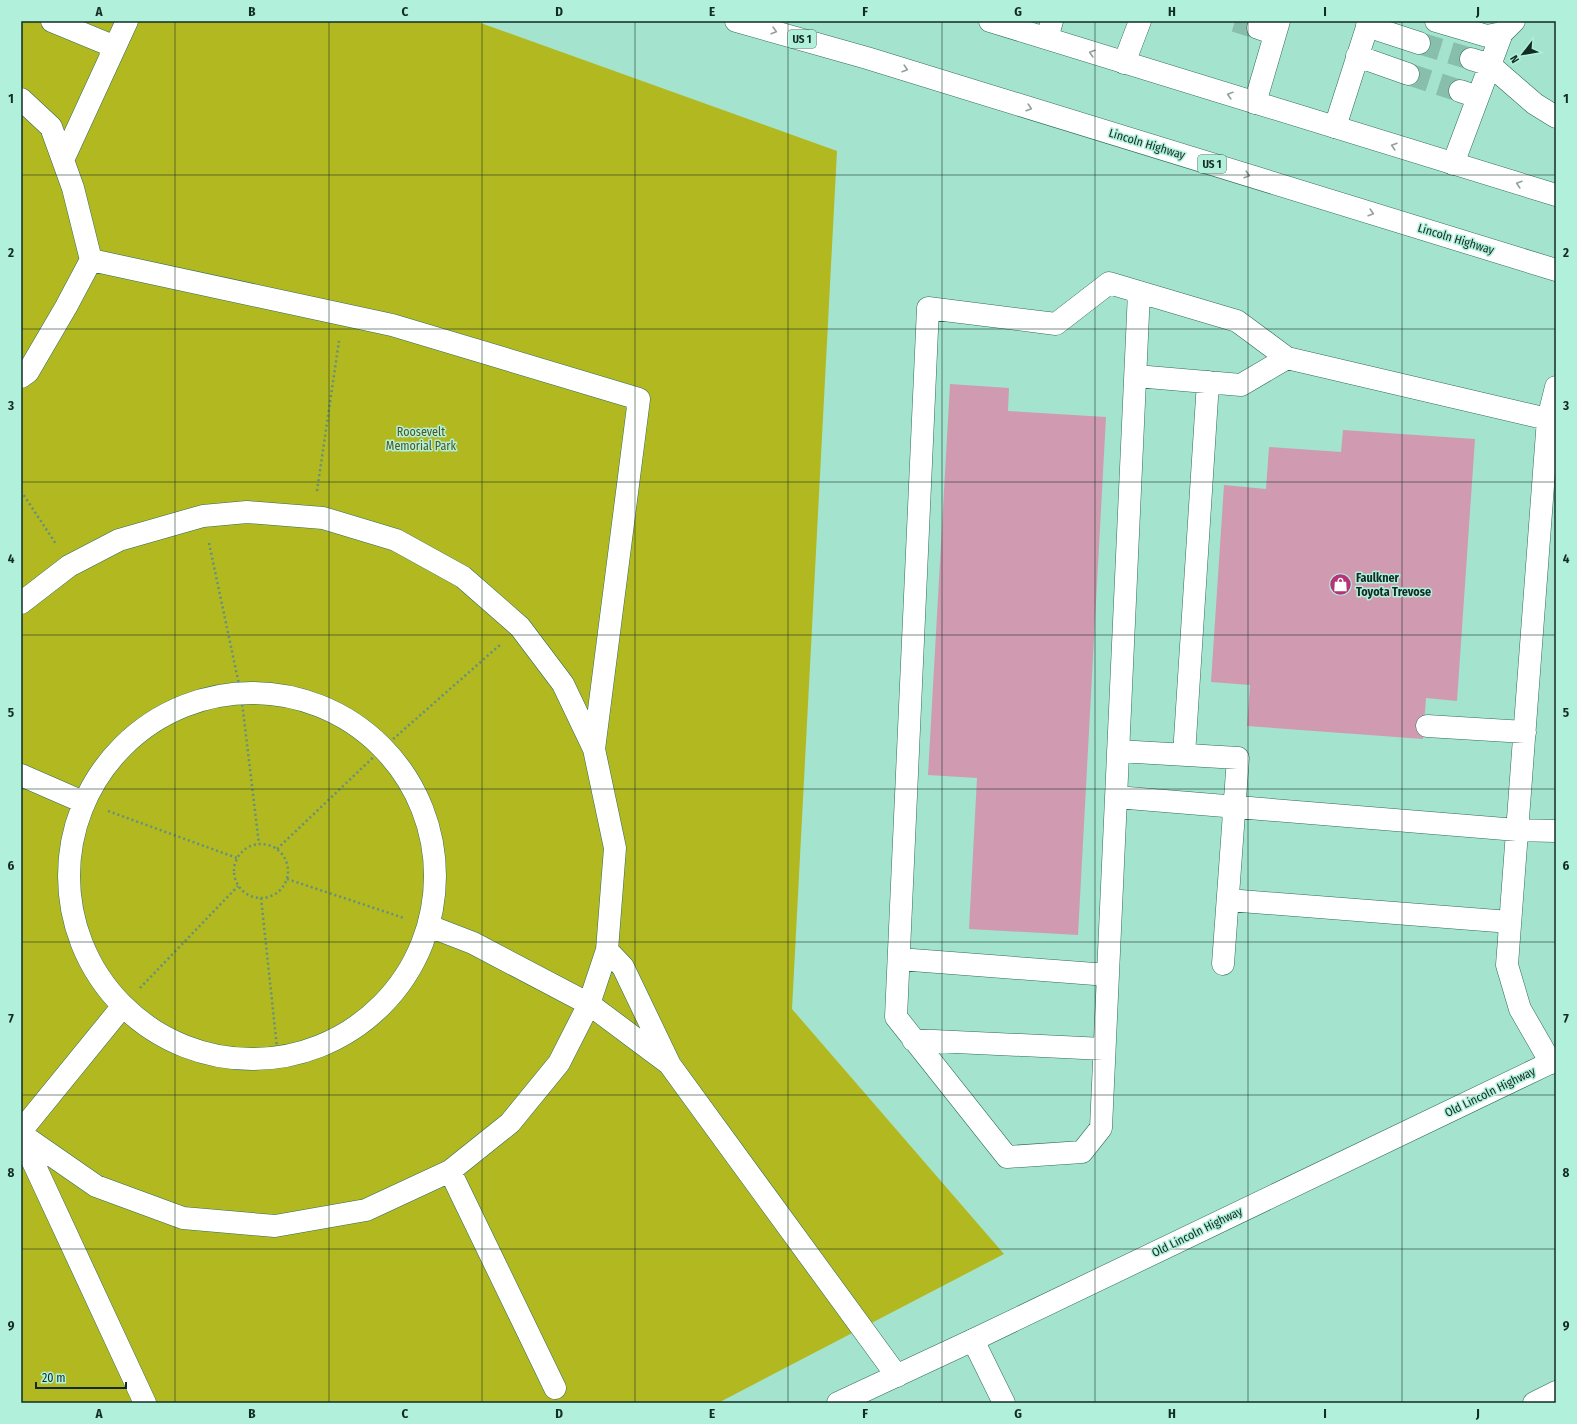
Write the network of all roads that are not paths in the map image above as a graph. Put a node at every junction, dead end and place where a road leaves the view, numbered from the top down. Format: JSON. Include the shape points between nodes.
{"nodes":[{"id":1,"x":52,"y":21,"type":"edge"},
{"id":2,"x":127,"y":21,"type":"edge"},
{"id":3,"x":736,"y":21,"type":"edge"},
{"id":4,"x":990,"y":21,"type":"edge"},
{"id":5,"x":1140,"y":21,"type":"edge"},
{"id":6,"x":1436,"y":21,"type":"edge"},
{"id":7,"x":1368,"y":24,"type":"edge"},
{"id":8,"x":1271,"y":28,"type":"edge"},
{"id":9,"x":1050,"y":30,"type":"edge"},
{"id":10,"x":1501,"y":30,"type":"edge"},
{"id":11,"x":1419,"y":43,"type":"tunnel mouth"},
{"id":12,"x":115,"y":47,"type":"junction"},
{"id":13,"x":1357,"y":56,"type":"junction"},
{"id":14,"x":1124,"y":62,"type":"junction"},
{"id":15,"x":1480,"y":62,"type":"junction"},
{"id":16,"x":1408,"y":74,"type":"tunnel mouth"},
{"id":17,"x":21,"y":99,"type":"edge"},
{"id":18,"x":1255,"y":102,"type":"junction"},
{"id":19,"x":1556,"y":117,"type":"edge"},
{"id":20,"x":1335,"y":127,"type":"junction"},
{"id":21,"x":63,"y":160,"type":"junction"},
{"id":22,"x":1453,"y":164,"type":"junction"},
{"id":23,"x":1556,"y":195,"type":"edge"},
{"id":24,"x":91,"y":260,"type":"junction"},
{"id":25,"x":1556,"y":270,"type":"edge"},
{"id":26,"x":1140,"y":292,"type":"junction"},
{"id":27,"x":1287,"y":358,"type":"junction"},
{"id":28,"x":1136,"y":376,"type":"junction"},
{"id":29,"x":21,"y":377,"type":"edge"},
{"id":30,"x":1208,"y":382,"type":"junction"},
{"id":31,"x":1556,"y":387,"type":"edge"},
{"id":32,"x":1552,"y":420,"type":"edge"},
{"id":33,"x":21,"y":603,"type":"edge"},
{"id":34,"x":1427,"y":726,"type":"dead end"},
{"id":35,"x":1524,"y":732,"type":"junction"},
{"id":36,"x":594,"y":749,"type":"junction"},
{"id":37,"x":1118,"y":751,"type":"junction"},
{"id":38,"x":1184,"y":755,"type":"junction"},
{"id":39,"x":21,"y":775,"type":"edge"},
{"id":40,"x":1116,"y":797,"type":"junction"},
{"id":41,"x":83,"y":802,"type":"junction"},
{"id":42,"x":1235,"y":807,"type":"junction"},
{"id":43,"x":1517,"y":830,"type":"junction"},
{"id":44,"x":1556,"y":831,"type":"edge"},
{"id":45,"x":1228,"y":900,"type":"junction"},
{"id":46,"x":1510,"y":922,"type":"junction"},
{"id":47,"x":429,"y":926,"type":"junction"},
{"id":48,"x":606,"y":950,"type":"junction"},
{"id":49,"x":898,"y":959,"type":"junction"},
{"id":50,"x":1223,"y":964,"type":"dead end"},
{"id":51,"x":1108,"y":975,"type":"junction"},
{"id":52,"x":589,"y":1004,"type":"junction"},
{"id":53,"x":122,"y":1007,"type":"junction"},
{"id":54,"x":912,"y":1040,"type":"junction"},
{"id":55,"x":1104,"y":1050,"type":"junction"},
{"id":56,"x":1553,"y":1062,"type":"edge"},
{"id":57,"x":670,"y":1065,"type":"junction"},
{"id":58,"x":21,"y":1134,"type":"edge"},
{"id":59,"x":450,"y":1171,"type":"junction"},
{"id":60,"x":973,"y":1340,"type":"junction"},
{"id":61,"x":897,"y":1376,"type":"junction"},
{"id":62,"x":555,"y":1388,"type":"dead end"},
{"id":63,"x":1556,"y":1392,"type":"edge"},
{"id":64,"x":145,"y":1403,"type":"edge"},
{"id":65,"x":838,"y":1403,"type":"edge"},
{"id":66,"x":1004,"y":1403,"type":"edge"},
{"id":67,"x":1534,"y":1403,"type":"edge"}],
"edges":[{"from":1,"to":12,"type":"main road"},
{"from":2,"to":12,"type":"main road"},
{"from":3,"to":25,"type":"main road","name":"Lincoln Highway","number":"US 1","one_way":true,"via":[[867,58]]},
{"from":4,"to":9,"type":"main road"},
{"from":5,"to":14,"type":"main road"},
{"from":6,"to":10,"type":"main road"},
{"from":7,"to":11,"type":"main road"},
{"from":7,"to":13,"type":"main road"},
{"from":8,"to":18,"type":"main road"},
{"from":14,"to":9,"type":"main road","one_way":true},
{"from":10,"to":15,"type":"main road"},
{"from":12,"to":21,"type":"main road"},
{"from":13,"to":16,"type":"main road"},
{"from":13,"to":20,"type":"main road"},
{"from":18,"to":14,"type":"main road","one_way":true},
{"from":15,"to":19,"type":"main road"},
{"from":15,"to":22,"type":"main road","via":[[1469,94]]},
{"from":17,"to":21,"type":"main road","via":[[51,127]]},
{"from":18,"to":20,"type":"main road"},
{"from":22,"to":20,"type":"main road","one_way":true},
{"from":21,"to":24,"type":"main road","via":[[74,188]]},
{"from":23,"to":22,"type":"main road","one_way":true},
{"from":24,"to":29,"type":"main road","via":[[28,372]]},
{"from":24,"to":36,"type":"main road","via":[[392,325],[639,399]]},
{"from":26,"to":27,"type":"main road","via":[[1237,321]]},
{"from":26,"to":28,"type":"main road"},
{"from":26,"to":49,"type":"main road","via":[[1109,283],[1056,324],[928,308]]},
{"from":27,"to":30,"type":"main road","via":[[1241,385]]},
{"from":27,"to":32,"type":"main road"},
{"from":28,"to":30,"type":"main road"},
{"from":28,"to":37,"type":"main road"},
{"from":30,"to":38,"type":"main road"},
{"from":31,"to":32,"type":"main road"},
{"from":32,"to":35,"type":"main road"},
{"from":33,"to":36,"type":"main road","via":[[69,566],[119,540],[203,516],[247,512],[323,518],[396,540],[463,577],[520,627],[563,684]]},
{"from":34,"to":35,"type":"main road"},
{"from":35,"to":43,"type":"main road"},
{"from":36,"to":48,"type":"main road","via":[[615,848]]},
{"from":37,"to":38,"type":"main road"},
{"from":37,"to":40,"type":"main road"},
{"from":38,"to":42,"type":"main road","via":[[1238,758]]},
{"from":39,"to":41,"type":"main road"},
{"from":40,"to":42,"type":"main road"},
{"from":40,"to":51,"type":"main road"},
{"from":41,"to":47,"type":"main road","via":[[106,764],[138,732],[176,708],[219,695],[263,692],[307,701],[348,720],[383,748],[410,784],[428,824],[436,869]]},
{"from":41,"to":53,"type":"main road","via":[[71,844],[68,887],[75,929],[93,969]]},
{"from":42,"to":43,"type":"main road"},
{"from":42,"to":45,"type":"main road"},
{"from":43,"to":44,"type":"main road"},
{"from":43,"to":46,"type":"main road"},
{"from":45,"to":46,"type":"main road"},
{"from":45,"to":50,"type":"main road"},
{"from":46,"to":56,"type":"main road","via":[[1507,965],[1520,1009]]},
{"from":47,"to":52,"type":"main road","via":[[473,943]]},
{"from":47,"to":53,"type":"main road","via":[[424,942],[399,988],[362,1025],[317,1050],[278,1057],[216,1058],[169,1041]]},
{"from":48,"to":52,"type":"main road"},
{"from":48,"to":57,"type":"main road","via":[[623,967]]},
{"from":49,"to":51,"type":"main road"},
{"from":49,"to":54,"type":"main road","via":[[896,1017]]},
{"from":51,"to":55,"type":"main road"},
{"from":52,"to":57,"type":"main road"},
{"from":52,"to":59,"type":"main road","via":[[559,1063],[510,1123]]},
{"from":53,"to":58,"type":"main road"},
{"from":54,"to":55,"type":"main road"},
{"from":54,"to":55,"type":"main road","via":[[1007,1157],[1082,1152],[1101,1128]]},
{"from":56,"to":60,"type":"main road","name":"Old Lincoln Highway"},
{"from":57,"to":61,"type":"main road"},
{"from":58,"to":59,"type":"main road","via":[[96,1186],[183,1218],[275,1226],[366,1210]]},
{"from":58,"to":64,"type":"main road"},
{"from":59,"to":62,"type":"main road"},
{"from":60,"to":61,"type":"main road","name":"Old Lincoln Highway"},
{"from":60,"to":66,"type":"main road"},
{"from":61,"to":65,"type":"main road","name":"Old Lincoln Highway"},
{"from":63,"to":67,"type":"main road"}]}
